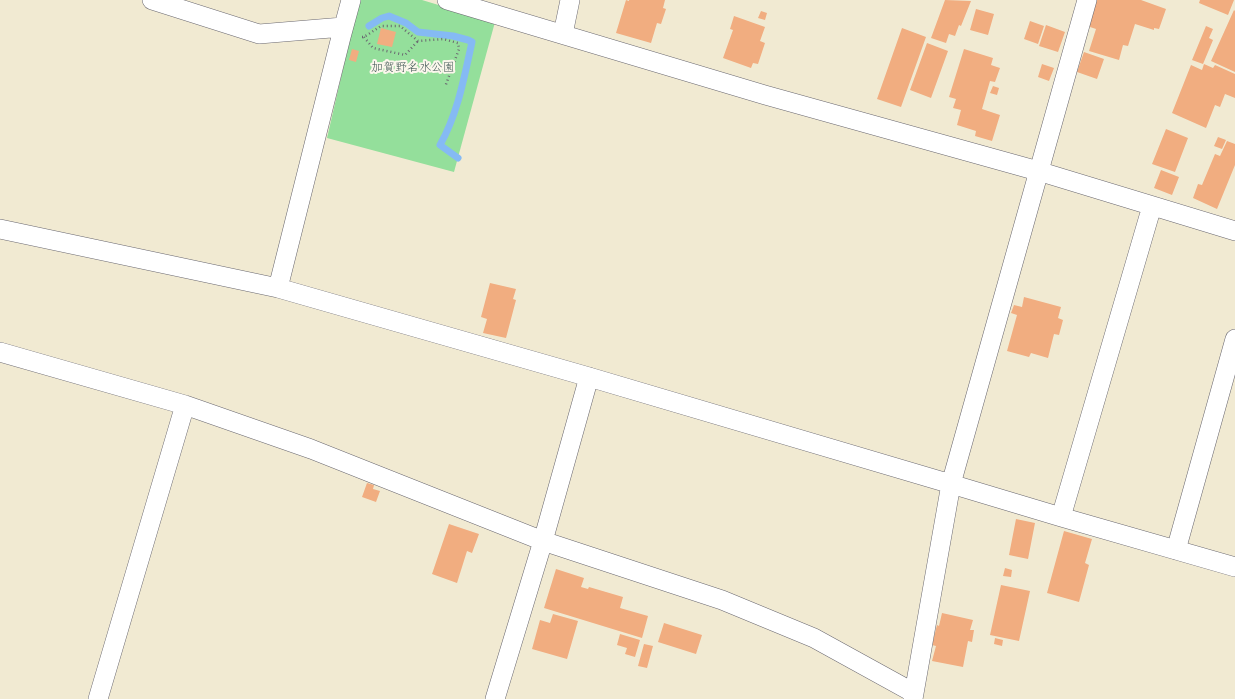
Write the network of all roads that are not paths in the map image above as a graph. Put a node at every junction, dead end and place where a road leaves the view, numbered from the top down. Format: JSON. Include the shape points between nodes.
{"nodes":[{"id":1,"x":152,"y":0,"type":"edge"},
{"id":2,"x":351,"y":0,"type":"edge"},
{"id":3,"x":447,"y":0,"type":"edge"},
{"id":4,"x":570,"y":0,"type":"edge"},
{"id":5,"x":1087,"y":0,"type":"edge"},
{"id":6,"x":342,"y":32,"type":"junction"},
{"id":7,"x":563,"y":34,"type":"junction"},
{"id":8,"x":1038,"y":171,"type":"junction"},
{"id":9,"x":1152,"y":206,"type":"junction"},
{"id":10,"x":0,"y":229,"type":"edge"},
{"id":11,"x":1235,"y":231,"type":"edge"},
{"id":12,"x":278,"y":288,"type":"junction"},
{"id":13,"x":1235,"y":339,"type":"edge"},
{"id":14,"x":0,"y":352,"type":"edge"},
{"id":15,"x":589,"y":377,"type":"junction"},
{"id":16,"x":186,"y":405,"type":"junction"},
{"id":17,"x":951,"y":484,"type":"junction"},
{"id":18,"x":1061,"y":517,"type":"junction"},
{"id":19,"x":543,"y":541,"type":"junction"},
{"id":20,"x":1176,"y":550,"type":"junction"},
{"id":21,"x":1235,"y":567,"type":"edge"},
{"id":22,"x":914,"y":696,"type":"edge"},
{"id":23,"x":98,"y":699,"type":"edge"},
{"id":24,"x":495,"y":699,"type":"edge"}],
"edges":[{"from":1,"to":6,"type":"street","via":[[259,34]]},
{"from":2,"to":6,"type":"street"},
{"from":3,"to":7,"type":"street"},
{"from":4,"to":7,"type":"street"},
{"from":5,"to":8,"type":"street"},
{"from":6,"to":12,"type":"street"},
{"from":7,"to":8,"type":"street","via":[[773,97]]},
{"from":8,"to":9,"type":"street"},
{"from":8,"to":17,"type":"street"},
{"from":9,"to":11,"type":"street"},
{"from":9,"to":18,"type":"street"},
{"from":10,"to":12,"type":"street"},
{"from":12,"to":15,"type":"street"},
{"from":13,"to":20,"type":"street"},
{"from":14,"to":16,"type":"street"},
{"from":15,"to":17,"type":"street"},
{"from":15,"to":19,"type":"street"},
{"from":16,"to":19,"type":"street","via":[[311,449]]},
{"from":16,"to":23,"type":"street"},
{"from":17,"to":18,"type":"street"},
{"from":17,"to":22,"type":"street"},
{"from":18,"to":20,"type":"street"},
{"from":19,"to":22,"type":"street","via":[[729,603],[814,638]]},
{"from":19,"to":24,"type":"street"},
{"from":20,"to":21,"type":"street"}]}
